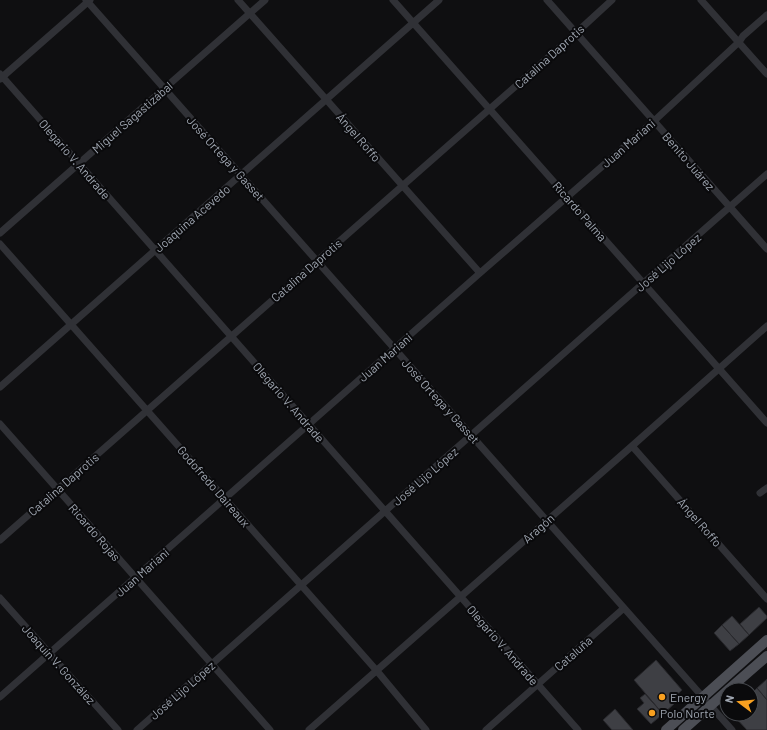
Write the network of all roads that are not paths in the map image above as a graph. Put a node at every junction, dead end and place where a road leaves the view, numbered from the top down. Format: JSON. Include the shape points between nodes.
{"nodes":[{"id":1,"x":238,"y":0,"type":"edge"},
{"id":2,"x":265,"y":0,"type":"edge"},
{"id":3,"x":393,"y":0,"type":"edge"},
{"id":4,"x":438,"y":0,"type":"edge"},
{"id":5,"x":547,"y":0,"type":"edge"},
{"id":6,"x":612,"y":0,"type":"edge"},
{"id":7,"x":701,"y":0,"type":"edge"},
{"id":8,"x":88,"y":1,"type":"edge"},
{"id":9,"x":250,"y":13,"type":"junction"},
{"id":10,"x":767,"y":14,"type":"edge"},
{"id":11,"x":413,"y":22,"type":"junction"},
{"id":12,"x":576,"y":33,"type":"junction"},
{"id":13,"x":739,"y":42,"type":"junction"},
{"id":14,"x":767,"y":74,"type":"edge"},
{"id":15,"x":1,"y":77,"type":"edge"},
{"id":16,"x":164,"y":88,"type":"junction"},
{"id":17,"x":326,"y":99,"type":"junction"},
{"id":18,"x":490,"y":109,"type":"junction"},
{"id":19,"x":654,"y":121,"type":"junction"},
{"id":20,"x":79,"y":164,"type":"junction"},
{"id":21,"x":767,"y":174,"type":"edge"},
{"id":22,"x":241,"y":175,"type":"junction"},
{"id":23,"x":402,"y":186,"type":"junction"},
{"id":24,"x":568,"y":197,"type":"junction"},
{"id":25,"x":730,"y":207,"type":"junction"},
{"id":26,"x":0,"y":233,"type":"edge"},
{"id":27,"x":0,"y":244,"type":"edge"},
{"id":28,"x":155,"y":250,"type":"junction"},
{"id":29,"x":767,"y":250,"type":"edge"},
{"id":30,"x":317,"y":261,"type":"junction"},
{"id":31,"x":480,"y":273,"type":"junction"},
{"id":32,"x":644,"y":283,"type":"junction"},
{"id":33,"x":71,"y":325,"type":"junction"},
{"id":34,"x":767,"y":326,"type":"edge"},
{"id":35,"x":231,"y":336,"type":"junction"},
{"id":36,"x":395,"y":349,"type":"junction"},
{"id":37,"x":720,"y":369,"type":"junction"},
{"id":38,"x":0,"y":387,"type":"edge"},
{"id":39,"x":147,"y":410,"type":"junction"},
{"id":40,"x":767,"y":423,"type":"edge"},
{"id":41,"x":0,"y":424,"type":"edge"},
{"id":42,"x":309,"y":425,"type":"junction"},
{"id":43,"x":471,"y":435,"type":"junction"},
{"id":44,"x":632,"y":446,"type":"junction"},
{"id":45,"x":767,"y":488,"type":"edge"},
{"id":46,"x":58,"y":489,"type":"junction"},
{"id":47,"x":760,"y":493,"type":"dead end"},
{"id":48,"x":225,"y":499,"type":"junction"},
{"id":49,"x":385,"y":511,"type":"junction"},
{"id":50,"x":547,"y":521,"type":"junction"},
{"id":51,"x":0,"y":540,"type":"edge"},
{"id":52,"x":136,"y":578,"type":"junction"},
{"id":53,"x":301,"y":585,"type":"junction"},
{"id":54,"x":461,"y":597,"type":"junction"},
{"id":55,"x":0,"y":598,"type":"edge"},
{"id":56,"x":767,"y":599,"type":"edge"},
{"id":57,"x":624,"y":608,"type":"junction"},
{"id":58,"x":767,"y":640,"type":"edge"},
{"id":59,"x":49,"y":654,"type":"junction"},
{"id":60,"x":767,"y":656,"type":"edge"},
{"id":61,"x":212,"y":664,"type":"junction"},
{"id":62,"x":376,"y":671,"type":"junction"},
{"id":63,"x":738,"y":682,"type":"edge"},
{"id":64,"x":538,"y":684,"type":"junction"},
{"id":65,"x":0,"y":697,"type":"edge"},
{"id":66,"x":703,"y":697,"type":"junction"},
{"id":67,"x":719,"y":698,"type":"edge"},
{"id":68,"x":710,"y":706,"type":"junction"},
{"id":69,"x":118,"y":730,"type":"edge"},
{"id":70,"x":137,"y":730,"type":"edge"},
{"id":71,"x":270,"y":730,"type":"edge"},
{"id":72,"x":309,"y":730,"type":"edge"},
{"id":73,"x":426,"y":730,"type":"edge"},
{"id":74,"x":486,"y":730,"type":"edge"},
{"id":75,"x":578,"y":730,"type":"edge"},
{"id":76,"x":666,"y":730,"type":"edge"},
{"id":77,"x":683,"y":730,"type":"edge"},
{"id":78,"x":732,"y":730,"type":"edge"}],
"edges":[{"from":1,"to":9,"type":"street","name":"Ángel Roffo"},
{"from":2,"to":9,"type":"street","name":"Miguel Sagastizábal"},
{"from":3,"to":11,"type":"street","name":"Ricardo Palma"},
{"from":4,"to":11,"type":"street","name":"Joaquina Acevedo"},
{"from":5,"to":12,"type":"street","name":"Benito Juárez"},
{"from":6,"to":12,"type":"street","name":"Catalina Daprotis"},
{"from":7,"to":13,"type":"street"},
{"from":8,"to":15,"type":"street"},
{"from":8,"to":16,"type":"street","name":"José Ortega y Gasset"},
{"from":9,"to":16,"type":"street","name":"Miguel Sagastizábal"},
{"from":9,"to":17,"type":"street","name":"Ángel Roffo"},
{"from":10,"to":13,"type":"street","name":"Juan Mariani"},
{"from":11,"to":17,"type":"street","name":"Joaquina Acevedo"},
{"from":11,"to":18,"type":"street","name":"Ricardo Palma"},
{"from":12,"to":18,"type":"street","name":"Catalina Daprotis"},
{"from":12,"to":19,"type":"street","name":"Benito Juárez"},
{"from":13,"to":14,"type":"street"},
{"from":13,"to":19,"type":"street","name":"Juan Mariani"},
{"from":15,"to":20,"type":"street","name":"Olegario V. Andrade"},
{"from":16,"to":20,"type":"street","name":"Miguel Sagastizábal"},
{"from":16,"to":22,"type":"street","name":"José Ortega y Gasset"},
{"from":17,"to":22,"type":"street","name":"Joaquina Acevedo"},
{"from":17,"to":23,"type":"street","name":"Ángel Roffo"},
{"from":18,"to":23,"type":"street","name":"Catalina Daprotis"},
{"from":18,"to":24,"type":"street","name":"Ricardo Palma"},
{"from":19,"to":24,"type":"street","name":"Juan Mariani"},
{"from":19,"to":25,"type":"street","name":"Benito Juárez"},
{"from":20,"to":26,"type":"street","name":"Miguel Sagastizábal"},
{"from":20,"to":28,"type":"street","name":"Olegario V. Andrade"},
{"from":21,"to":25,"type":"street","name":"José Lijo López"},
{"from":22,"to":28,"type":"street","name":"Joaquina Acevedo"},
{"from":22,"to":30,"type":"street","name":"José Ortega y Gasset"},
{"from":23,"to":30,"type":"street","name":"Catalina Daprotis"},
{"from":23,"to":31,"type":"street","name":"Ángel Roffo"},
{"from":24,"to":31,"type":"street","name":"Juan Mariani"},
{"from":24,"to":32,"type":"street","name":"Ricardo Palma"},
{"from":25,"to":29,"type":"street","name":"Benito Juárez"},
{"from":25,"to":32,"type":"street","name":"José Lijo López"},
{"from":27,"to":33,"type":"street","name":"Godofredo Daireaux"},
{"from":28,"to":33,"type":"street","name":"Joaquina Acevedo"},
{"from":28,"to":35,"type":"street","name":"Olegario V. Andrade"},
{"from":30,"to":35,"type":"street","name":"Catalina Daprotis"},
{"from":30,"to":36,"type":"street","name":"José Ortega y Gasset"},
{"from":31,"to":36,"type":"street","name":"Juan Mariani"},
{"from":32,"to":37,"type":"street","name":"Ricardo Palma"},
{"from":32,"to":43,"type":"street","name":"José Lijo López"},
{"from":33,"to":38,"type":"street","name":"Joaquina Acevedo"},
{"from":33,"to":39,"type":"street","name":"Godofredo Daireaux"},
{"from":34,"to":37,"type":"street","name":"Aragón"},
{"from":35,"to":39,"type":"street","name":"Catalina Daprotis"},
{"from":35,"to":42,"type":"street","name":"Olegario V. Andrade"},
{"from":36,"to":42,"type":"street","name":"Juan Mariani"},
{"from":36,"to":43,"type":"street","name":"José Ortega y Gasset"},
{"from":37,"to":40,"type":"street","name":"Ricardo Palma"},
{"from":37,"to":44,"type":"street","name":"Aragón"},
{"from":39,"to":46,"type":"street","name":"Catalina Daprotis"},
{"from":39,"to":48,"type":"street","name":"Godofredo Daireaux"},
{"from":41,"to":46,"type":"street","name":"Ricardo Rojas"},
{"from":42,"to":48,"type":"street","name":"Juan Mariani"},
{"from":42,"to":49,"type":"street","name":"Olegario V. Andrade"},
{"from":43,"to":49,"type":"street","name":"José Lijo López"},
{"from":43,"to":50,"type":"street","name":"José Ortega y Gasset"},
{"from":44,"to":50,"type":"street","name":"Aragón"},
{"from":44,"to":56,"type":"street","name":"Ángel Roffo"},
{"from":45,"to":47,"type":"street"},
{"from":46,"to":51,"type":"street","name":"Catalina Daprotis"},
{"from":46,"to":52,"type":"street","name":"Ricardo Rojas"},
{"from":48,"to":52,"type":"street","name":"Juan Mariani"},
{"from":48,"to":53,"type":"street","name":"Godofredo Daireaux"},
{"from":49,"to":53,"type":"street","name":"José Lijo López"},
{"from":49,"to":54,"type":"street","name":"Olegario V. Andrade"},
{"from":50,"to":54,"type":"street","name":"Aragón"},
{"from":50,"to":57,"type":"street","name":"José Ortega y Gasset"},
{"from":52,"to":59,"type":"street","name":"Juan Mariani"},
{"from":52,"to":61,"type":"street","name":"Ricardo Rojas"},
{"from":53,"to":61,"type":"street","name":"José Lijo López"},
{"from":53,"to":62,"type":"street","name":"Godofredo Daireaux"},
{"from":54,"to":62,"type":"street","name":"Aragón"},
{"from":54,"to":64,"type":"street","name":"Olegario V. Andrade"},
{"from":55,"to":59,"type":"street","name":"Joaquín V. González"},
{"from":57,"to":64,"type":"street","name":"Cataluña"},
{"from":57,"to":66,"type":"street","name":"José Ortega y Gasset"},
{"from":58,"to":66,"type":"main road"},
{"from":59,"to":65,"type":"street","name":"Juan Mariani"},
{"from":59,"to":69,"type":"street","name":"Joaquín V. González"},
{"from":60,"to":63,"type":"main road"},
{"from":61,"to":70,"type":"street","name":"José Lijo López"},
{"from":61,"to":71,"type":"street","name":"Ricardo Rojas"},
{"from":62,"to":72,"type":"street","name":"Aragón"},
{"from":62,"to":73,"type":"street","name":"Godofredo Daireaux"},
{"from":64,"to":74,"type":"street","name":"Cataluña"},
{"from":64,"to":75,"type":"street","name":"Olegario V. Andrade"},
{"from":66,"to":68,"type":"street","name":"José Ortega y Gasset"},
{"from":66,"to":76,"type":"main road"},
{"from":67,"to":68,"type":"main road"},
{"from":68,"to":77,"type":"main road"},
{"from":68,"to":78,"type":"street","name":"José Ortega y Gasset"}]}
